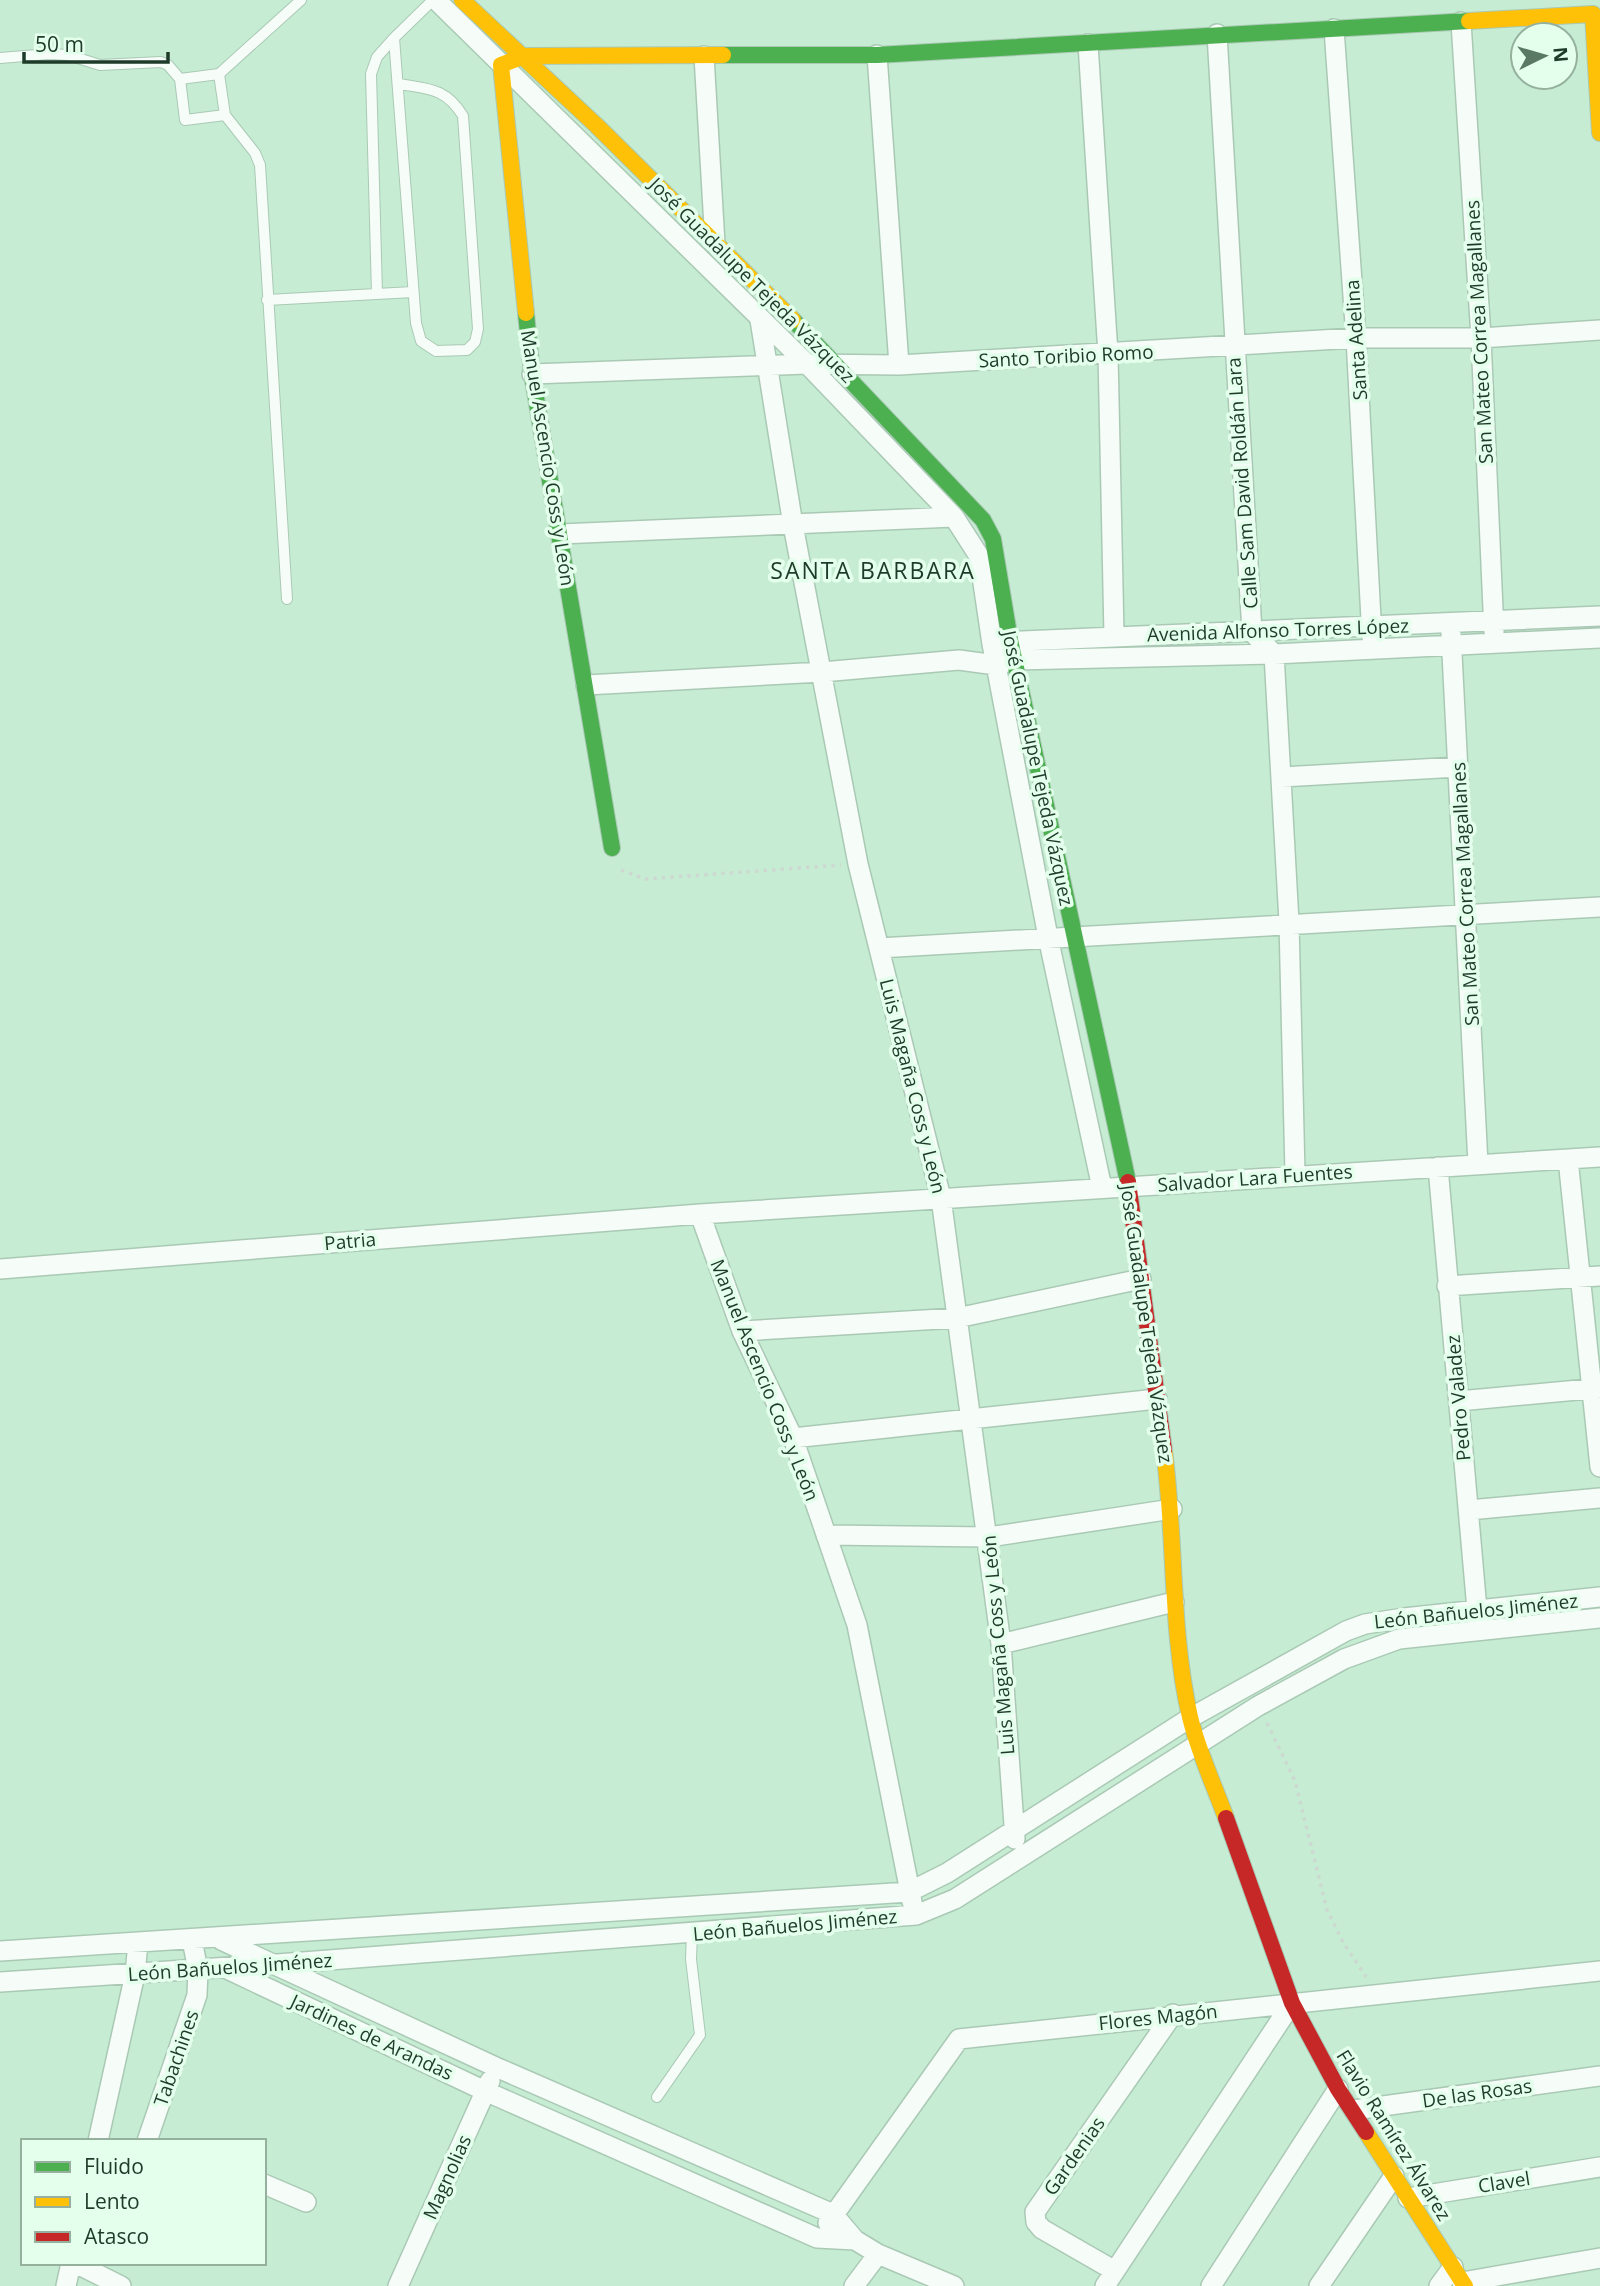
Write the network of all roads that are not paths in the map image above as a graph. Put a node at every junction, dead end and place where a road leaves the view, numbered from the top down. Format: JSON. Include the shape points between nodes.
{"nodes":[{"id":1,"x":301,"y":0,"type":"edge"},
{"id":2,"x":435,"y":0,"type":"edge"},
{"id":3,"x":462,"y":0,"type":"edge"},
{"id":4,"x":1461,"y":22,"type":"junction"},
{"id":5,"x":1334,"y":29,"type":"junction"},
{"id":6,"x":1217,"y":34,"type":"junction"},
{"id":7,"x":394,"y":38,"type":"junction"},
{"id":8,"x":1088,"y":44,"type":"junction"},
{"id":9,"x":877,"y":55,"type":"junction"},
{"id":10,"x":524,"y":56,"type":"junction"},
{"id":11,"x":704,"y":56,"type":"junction"},
{"id":12,"x":0,"y":58,"type":"edge"},
{"id":13,"x":501,"y":65,"type":"junction"},
{"id":14,"x":219,"y":74,"type":"junction"},
{"id":15,"x":180,"y":79,"type":"junction"},
{"id":16,"x":399,"y":84,"type":"junction"},
{"id":17,"x":225,"y":115,"type":"junction"},
{"id":18,"x":1600,"y":133,"type":"edge"},
{"id":19,"x":715,"y":244,"type":"junction"},
{"id":20,"x":413,"y":292,"type":"junction"},
{"id":21,"x":377,"y":294,"type":"junction"},
{"id":22,"x":267,"y":300,"type":"junction"},
{"id":23,"x":760,"y":320,"type":"junction"},
{"id":24,"x":1600,"y":330,"type":"edge"},
{"id":25,"x":1356,"y":338,"type":"junction"},
{"id":26,"x":1481,"y":338,"type":"junction"},
{"id":27,"x":1233,"y":345,"type":"junction"},
{"id":28,"x":1108,"y":354,"type":"junction"},
{"id":29,"x":807,"y":365,"type":"junction"},
{"id":30,"x":899,"y":365,"type":"junction"},
{"id":31,"x":840,"y":366,"type":"junction"},
{"id":32,"x":765,"y":367,"type":"junction"},
{"id":33,"x":532,"y":374,"type":"junction"},
{"id":34,"x":954,"y":517,"type":"junction"},
{"id":35,"x":793,"y":525,"type":"junction"},
{"id":36,"x":560,"y":534,"type":"junction"},
{"id":37,"x":287,"y":599,"type":"dead end"},
{"id":38,"x":1600,"y":616,"type":"edge"},
{"id":39,"x":1494,"y":621,"type":"junction"},
{"id":40,"x":1451,"y":624,"type":"junction"},
{"id":41,"x":1372,"y":628,"type":"junction"},
{"id":42,"x":1251,"y":632,"type":"junction"},
{"id":43,"x":1114,"y":635,"type":"junction"},
{"id":44,"x":1600,"y":638,"type":"edge"},
{"id":45,"x":1001,"y":642,"type":"junction"},
{"id":46,"x":1494,"y":643,"type":"junction"},
{"id":47,"x":1452,"y":645,"type":"junction"},
{"id":48,"x":1373,"y":650,"type":"junction"},
{"id":49,"x":1274,"y":654,"type":"junction"},
{"id":50,"x":959,"y":660,"type":"junction"},
{"id":51,"x":1005,"y":662,"type":"junction"},
{"id":52,"x":822,"y":672,"type":"junction"},
{"id":53,"x":586,"y":685,"type":"junction"},
{"id":54,"x":1458,"y":767,"type":"junction"},
{"id":55,"x":1282,"y":778,"type":"junction"},
{"id":56,"x":612,"y":848,"type":"road end"},
{"id":57,"x":1600,"y":907,"type":"edge"},
{"id":58,"x":1466,"y":914,"type":"junction"},
{"id":59,"x":1289,"y":922,"type":"junction"},
{"id":60,"x":1073,"y":935,"type":"junction"},
{"id":61,"x":1048,"y":937,"type":"junction"},
{"id":62,"x":879,"y":948,"type":"junction"},
{"id":63,"x":1600,"y":1157,"type":"edge"},
{"id":64,"x":1568,"y":1159,"type":"junction"},
{"id":65,"x":1478,"y":1164,"type":"junction"},
{"id":66,"x":1438,"y":1167,"type":"junction"},
{"id":67,"x":1295,"y":1174,"type":"junction"},
{"id":68,"x":1129,"y":1187,"type":"junction"},
{"id":69,"x":1102,"y":1188,"type":"junction"},
{"id":70,"x":941,"y":1198,"type":"junction"},
{"id":71,"x":700,"y":1214,"type":"junction"},
{"id":72,"x":0,"y":1269,"type":"edge"},
{"id":73,"x":1600,"y":1276,"type":"edge"},
{"id":74,"x":1579,"y":1277,"type":"junction"},
{"id":75,"x":1141,"y":1279,"type":"junction"},
{"id":76,"x":1447,"y":1286,"type":"junction"},
{"id":77,"x":957,"y":1318,"type":"junction"},
{"id":78,"x":742,"y":1331,"type":"junction"},
{"id":79,"x":1596,"y":1388,"type":"edge"},
{"id":80,"x":1157,"y":1399,"type":"junction"},
{"id":81,"x":1459,"y":1401,"type":"junction"},
{"id":82,"x":972,"y":1421,"type":"junction"},
{"id":83,"x":793,"y":1438,"type":"junction"},
{"id":84,"x":1600,"y":1467,"type":"edge"},
{"id":85,"x":1600,"y":1498,"type":"edge"},
{"id":86,"x":1172,"y":1509,"type":"junction"},
{"id":87,"x":1469,"y":1510,"type":"junction"},
{"id":88,"x":826,"y":1535,"type":"junction"},
{"id":89,"x":989,"y":1537,"type":"junction"},
{"id":90,"x":1600,"y":1597,"type":"edge"},
{"id":91,"x":1174,"y":1602,"type":"junction"},
{"id":92,"x":1600,"y":1618,"type":"edge"},
{"id":93,"x":1478,"y":1619,"type":"junction"},
{"id":94,"x":1365,"y":1623,"type":"junction"},
{"id":95,"x":1001,"y":1644,"type":"junction"},
{"id":96,"x":1376,"y":1646,"type":"junction"},
{"id":97,"x":1190,"y":1718,"type":"junction"},
{"id":98,"x":1198,"y":1744,"type":"junction"},
{"id":99,"x":1014,"y":1830,"type":"junction"},
{"id":100,"x":1017,"y":1859,"type":"junction"},
{"id":101,"x":909,"y":1892,"type":"junction"},
{"id":102,"x":916,"y":1914,"type":"junction"},
{"id":103,"x":692,"y":1934,"type":"junction"},
{"id":104,"x":216,"y":1938,"type":"junction"},
{"id":105,"x":192,"y":1940,"type":"junction"},
{"id":106,"x":138,"y":1943,"type":"junction"},
{"id":107,"x":0,"y":1951,"type":"edge"},
{"id":108,"x":277,"y":1964,"type":"junction"},
{"id":109,"x":223,"y":1967,"type":"junction"},
{"id":110,"x":198,"y":1970,"type":"junction"},
{"id":111,"x":1600,"y":1971,"type":"edge"},
{"id":112,"x":135,"y":1974,"type":"junction"},
{"id":113,"x":0,"y":1982,"type":"edge"},
{"id":114,"x":1292,"y":2003,"type":"junction"},
{"id":115,"x":1173,"y":2014,"type":"junction"},
{"id":116,"x":410,"y":2027,"type":"junction"},
{"id":117,"x":399,"y":2048,"type":"junction"},
{"id":118,"x":498,"y":2068,"type":"junction"},
{"id":119,"x":1600,"y":2076,"type":"edge"},
{"id":120,"x":1338,"y":2088,"type":"junction"},
{"id":121,"x":485,"y":2091,"type":"junction"},
{"id":122,"x":657,"y":2097,"type":"dead end"},
{"id":123,"x":1354,"y":2110,"type":"junction"},
{"id":124,"x":98,"y":2139,"type":"edge"},
{"id":125,"x":153,"y":2139,"type":"edge"},
{"id":126,"x":1600,"y":2166,"type":"edge"},
{"id":127,"x":1394,"y":2176,"type":"junction"},
{"id":128,"x":266,"y":2185,"type":"edge"},
{"id":129,"x":1408,"y":2198,"type":"junction"},
{"id":130,"x":306,"y":2202,"type":"dead end"},
{"id":131,"x":834,"y":2214,"type":"junction"},
{"id":132,"x":817,"y":2238,"type":"junction"},
{"id":133,"x":855,"y":2240,"type":"junction"},
{"id":134,"x":878,"y":2254,"type":"junction"},
{"id":135,"x":1600,"y":2258,"type":"edge"},
{"id":136,"x":72,"y":2265,"type":"edge"},
{"id":137,"x":78,"y":2265,"type":"edge"},
{"id":138,"x":100,"y":2275,"type":"edge"},
{"id":139,"x":1110,"y":2278,"type":"edge"},
{"id":140,"x":1460,"y":2278,"type":"edge"},
{"id":141,"x":66,"y":2286,"type":"edge"},
{"id":142,"x":121,"y":2286,"type":"edge"},
{"id":143,"x":398,"y":2286,"type":"edge"},
{"id":144,"x":855,"y":2286,"type":"edge"},
{"id":145,"x":954,"y":2286,"type":"edge"},
{"id":146,"x":1211,"y":2286,"type":"edge"},
{"id":147,"x":1319,"y":2286,"type":"edge"},
{"id":148,"x":1439,"y":2286,"type":"edge"}],
"edges":[{"from":1,"to":14,"type":"lane"},
{"from":2,"to":7,"type":"lane"},
{"from":2,"to":13,"type":"street","name":"José Guadalupe Tejeda Vázquez"},
{"from":3,"to":10,"type":"street","name":"José Guadalupe Tejeda Vázquez"},
{"from":4,"to":5,"type":"street"},
{"from":4,"to":18,"type":"street","via":[[1593,14]]},
{"from":4,"to":26,"type":"street","name":"San Mateo Correa Magallanes"},
{"from":5,"to":6,"type":"street"},
{"from":5,"to":25,"type":"street","name":"Santa Adelina"},
{"from":6,"to":8,"type":"street"},
{"from":6,"to":27,"type":"street","name":"Calle Sam David Roldán Lara"},
{"from":7,"to":16,"type":"lane"},
{"from":7,"to":21,"type":"lane","via":[[377,58],[371,74]]},
{"from":8,"to":9,"type":"street"},
{"from":8,"to":28,"type":"street"},
{"from":9,"to":11,"type":"street"},
{"from":9,"to":30,"type":"street"},
{"from":10,"to":11,"type":"street"},
{"from":10,"to":13,"type":"street"},
{"from":10,"to":19,"type":"street","name":"José Guadalupe Tejeda Vázquez"},
{"from":11,"to":19,"type":"street"},
{"from":12,"to":15,"type":"lane","via":[[49,54],[100,65],[161,62]]},
{"from":13,"to":23,"type":"street","name":"José Guadalupe Tejeda Vázquez"},
{"from":13,"to":33,"type":"street","name":"Manuel Ascencio Coss y León"},
{"from":14,"to":15,"type":"lane"},
{"from":14,"to":17,"type":"lane"},
{"from":15,"to":17,"type":"lane","via":[[185,120]]},
{"from":16,"to":20,"type":"lane"},
{"from":16,"to":20,"type":"lane","via":[[438,91],[453,99],[463,116],[478,329],[475,342],[467,350],[436,351],[421,341]]},
{"from":17,"to":22,"type":"lane","via":[[260,165]]},
{"from":19,"to":31,"type":"street","name":"José Guadalupe Tejeda Vázquez"},
{"from":20,"to":21,"type":"lane"},
{"from":21,"to":22,"type":"lane"},
{"from":22,"to":37,"type":"lane"},
{"from":23,"to":29,"type":"street","name":"José Guadalupe Tejeda Vázquez"},
{"from":23,"to":32,"type":"street","name":"Luis Magaña Coss y León"},
{"from":24,"to":26,"type":"street","name":"Santo Toribio Romo"},
{"from":25,"to":26,"type":"street","name":"Santo Toribio Romo"},
{"from":25,"to":27,"type":"street","name":"Santo Toribio Romo"},
{"from":25,"to":41,"type":"street","name":"Santa Adelina"},
{"from":26,"to":39,"type":"street","name":"San Mateo Correa Magallanes"},
{"from":27,"to":28,"type":"street","name":"Santo Toribio Romo"},
{"from":27,"to":42,"type":"street","name":"Calle Sam David Roldán Lara"},
{"from":28,"to":30,"type":"street","name":"Santo Toribio Romo"},
{"from":28,"to":43,"type":"street"},
{"from":29,"to":31,"type":"street","name":"Santo Toribio Romo"},
{"from":29,"to":32,"type":"street","name":"Santo Toribio Romo"},
{"from":29,"to":34,"type":"street","name":"José Guadalupe Tejeda Vázquez"},
{"from":30,"to":31,"type":"street","name":"Santo Toribio Romo"},
{"from":31,"to":45,"type":"street","name":"José Guadalupe Tejeda Vázquez","via":[[983,520],[993,539]]},
{"from":32,"to":33,"type":"street","name":"Santo Toribio Romo"},
{"from":32,"to":35,"type":"street","name":"Luis Magaña Coss y León"},
{"from":33,"to":36,"type":"street","name":"Manuel Ascencio Coss y León"},
{"from":34,"to":35,"type":"street"},
{"from":34,"to":45,"type":"street","name":"José Guadalupe Tejeda Vázquez","via":[[979,556]]},
{"from":35,"to":36,"type":"street"},
{"from":35,"to":52,"type":"street","name":"Luis Magaña Coss y León"},
{"from":36,"to":53,"type":"street","name":"Manuel Ascencio Coss y León"},
{"from":38,"to":39,"type":"street","name":"Avenida Alfonso Torres López"},
{"from":39,"to":40,"type":"street","name":"Avenida Alfonso Torres López"},
{"from":39,"to":46,"type":"street","name":"San Mateo Correa Magallanes"},
{"from":40,"to":41,"type":"street","name":"Avenida Alfonso Torres López"},
{"from":40,"to":47,"type":"street","name":"San Mateo Correa Magallanes"},
{"from":41,"to":42,"type":"street","name":"Avenida Alfonso Torres López"},
{"from":41,"to":48,"type":"street","name":"Santa Adelina"},
{"from":42,"to":43,"type":"street","name":"Avenida Alfonso Torres López"},
{"from":42,"to":49,"type":"street","name":"Calle Sam David Roldán Lara"},
{"from":43,"to":45,"type":"street","name":"Avenida Alfonso Torres López"},
{"from":44,"to":46,"type":"street","name":"Avenida Alfonso Torres López"},
{"from":45,"to":50,"type":"street","name":"Avenida Alfonso Torres López"},
{"from":45,"to":51,"type":"street","name":"José Guadalupe Tejeda Vázquez"},
{"from":46,"to":47,"type":"street","name":"Avenida Alfonso Torres López"},
{"from":47,"to":48,"type":"street","name":"Avenida Alfonso Torres López"},
{"from":47,"to":54,"type":"street","name":"San Mateo Correa Magallanes"},
{"from":48,"to":49,"type":"street","name":"Avenida Alfonso Torres López"},
{"from":49,"to":51,"type":"street","name":"Avenida Alfonso Torres López"},
{"from":49,"to":55,"type":"street"},
{"from":50,"to":51,"type":"street","name":"Avenida Alfonso Torres López"},
{"from":50,"to":52,"type":"street","name":"Avenida Alfonso Torres López"},
{"from":51,"to":60,"type":"street","name":"José Guadalupe Tejeda Vázquez"},
{"from":51,"to":61,"type":"street","name":"José Guadalupe Tejeda Vázquez"},
{"from":52,"to":53,"type":"street","name":"Avenida Alfonso Torres López"},
{"from":52,"to":62,"type":"street","name":"Luis Magaña Coss y León","via":[[858,864]]},
{"from":53,"to":56,"type":"street","name":"Manuel Ascencio Coss y León"},
{"from":54,"to":55,"type":"street"},
{"from":54,"to":58,"type":"street","name":"San Mateo Correa Magallanes"},
{"from":55,"to":59,"type":"street"},
{"from":57,"to":58,"type":"street"},
{"from":58,"to":59,"type":"street"},
{"from":58,"to":65,"type":"street","name":"San Mateo Correa Magallanes"},
{"from":59,"to":60,"type":"street"},
{"from":59,"to":67,"type":"street"},
{"from":60,"to":61,"type":"street"},
{"from":60,"to":68,"type":"street","name":"José Guadalupe Tejeda Vázquez"},
{"from":61,"to":62,"type":"street"},
{"from":61,"to":69,"type":"street","name":"José Guadalupe Tejeda Vázquez"},
{"from":62,"to":70,"type":"street","name":"Luis Magaña Coss y León"},
{"from":63,"to":64,"type":"street","name":"Salvador Lara Fuentes"},
{"from":64,"to":65,"type":"street","name":"Salvador Lara Fuentes"},
{"from":64,"to":74,"type":"street"},
{"from":65,"to":66,"type":"street","name":"Salvador Lara Fuentes"},
{"from":66,"to":67,"type":"street","name":"Salvador Lara Fuentes"},
{"from":66,"to":76,"type":"street","name":"Pedro Valadez"},
{"from":67,"to":68,"type":"street","name":"Salvador Lara Fuentes"},
{"from":68,"to":69,"type":"street","name":"Salvador Lara Fuentes"},
{"from":68,"to":75,"type":"street","name":"José Guadalupe Tejeda Vázquez"},
{"from":69,"to":70,"type":"street","name":"Salvador Lara Fuentes"},
{"from":70,"to":71,"type":"street","name":"Salvador Lara Fuentes"},
{"from":70,"to":77,"type":"street","name":"Luis Magaña Coss y León"},
{"from":71,"to":72,"type":"street","name":"Patria"},
{"from":71,"to":78,"type":"street","name":"Manuel Ascencio Coss y León"},
{"from":73,"to":74,"type":"street"},
{"from":74,"to":76,"type":"street"},
{"from":74,"to":79,"type":"street"},
{"from":75,"to":77,"type":"street"},
{"from":75,"to":80,"type":"street","name":"José Guadalupe Tejeda Vázquez"},
{"from":76,"to":81,"type":"street","name":"Pedro Valadez"},
{"from":77,"to":78,"type":"street"},
{"from":77,"to":82,"type":"street","name":"Luis Magaña Coss y León"},
{"from":78,"to":83,"type":"street","name":"Manuel Ascencio Coss y León"},
{"from":79,"to":81,"type":"street"},
{"from":79,"to":84,"type":"street"},
{"from":80,"to":82,"type":"street"},
{"from":80,"to":86,"type":"street","name":"José Guadalupe Tejeda Vázquez"},
{"from":81,"to":87,"type":"street","name":"Pedro Valadez"},
{"from":82,"to":83,"type":"street"},
{"from":82,"to":89,"type":"street","name":"Luis Magaña Coss y León"},
{"from":83,"to":88,"type":"street","name":"Manuel Ascencio Coss y León"},
{"from":85,"to":87,"type":"street"},
{"from":86,"to":89,"type":"street"},
{"from":86,"to":91,"type":"street","name":"José Guadalupe Tejeda Vázquez"},
{"from":87,"to":93,"type":"street","name":"Pedro Valadez"},
{"from":88,"to":89,"type":"street"},
{"from":88,"to":101,"type":"street","name":"Manuel Ascencio Coss y León","via":[[857,1625]]},
{"from":89,"to":95,"type":"street","name":"Luis Magaña Coss y León"},
{"from":90,"to":93,"type":"street","name":"León Bañuelos Jiménez"},
{"from":91,"to":95,"type":"street"},
{"from":91,"to":97,"type":"street","name":"José Guadalupe Tejeda Vázquez"},
{"from":92,"to":93,"type":"street","name":"León Bañuelos Jiménez"},
{"from":93,"to":94,"type":"street","name":"León Bañuelos Jiménez"},
{"from":93,"to":96,"type":"street","name":"León Bañuelos Jiménez"},
{"from":94,"to":96,"type":"street"},
{"from":94,"to":97,"type":"street","name":"León Bañuelos Jiménez"},
{"from":95,"to":99,"type":"street","name":"Luis Magaña Coss y León"},
{"from":96,"to":98,"type":"street","name":"León Bañuelos Jiménez","via":[[1258,1706]]},
{"from":97,"to":98,"type":"street","name":"José Guadalupe Tejeda Vázquez"},
{"from":97,"to":99,"type":"street","name":"León Bañuelos Jiménez"},
{"from":98,"to":100,"type":"street","name":"León Bañuelos Jiménez"},
{"from":98,"to":114,"type":"street","name":"Flavio Ramírez Álvarez"},
{"from":99,"to":100,"type":"street","name":"Luis Magaña Coss y León"},
{"from":99,"to":101,"type":"street","name":"León Bañuelos Jiménez"},
{"from":100,"to":102,"type":"street","name":"León Bañuelos Jiménez","via":[[955,1899]]},
{"from":101,"to":102,"type":"street","name":"Manuel Ascencio Coss y León"},
{"from":101,"to":104,"type":"street","name":"León Bañuelos Jiménez"},
{"from":102,"to":103,"type":"street","name":"León Bañuelos Jiménez"},
{"from":103,"to":108,"type":"street","name":"León Bañuelos Jiménez"},
{"from":103,"to":122,"type":"lane","via":[[700,2035]]},
{"from":104,"to":105,"type":"street","name":"León Bañuelos Jiménez"},
{"from":104,"to":108,"type":"street","name":"Jardines de Arandas"},
{"from":104,"to":109,"type":"street"},
{"from":105,"to":106,"type":"street","name":"León Bañuelos Jiménez"},
{"from":105,"to":110,"type":"street","name":"Tabachines"},
{"from":106,"to":107,"type":"street","name":"León Bañuelos Jiménez"},
{"from":106,"to":112,"type":"street"},
{"from":108,"to":109,"type":"street","name":"León Bañuelos Jiménez"},
{"from":108,"to":116,"type":"street","name":"Jardines de Arandas"},
{"from":109,"to":110,"type":"street","name":"León Bañuelos Jiménez"},
{"from":109,"to":117,"type":"street","name":"Jardines de Arandas"},
{"from":110,"to":112,"type":"street","name":"León Bañuelos Jiménez"},
{"from":110,"to":125,"type":"street","name":"Tabachines","via":[[197,1995]]},
{"from":111,"to":114,"type":"street","name":"Flores Magón"},
{"from":112,"to":113,"type":"street","name":"León Bañuelos Jiménez"},
{"from":112,"to":124,"type":"street"},
{"from":114,"to":115,"type":"street","name":"Flores Magón"},
{"from":114,"to":120,"type":"street","name":"Flavio Ramírez Álvarez"},
{"from":114,"to":139,"type":"street","name":"Gardenias"},
{"from":115,"to":131,"type":"street","name":"Flores Magón","via":[[959,2039]]},
{"from":115,"to":139,"type":"street","name":"Gardenias","via":[[1035,2212],[1042,2229]]},
{"from":116,"to":117,"type":"street"},
{"from":116,"to":118,"type":"street","name":"Jardines de Arandas"},
{"from":117,"to":121,"type":"street","name":"Jardines de Arandas"},
{"from":118,"to":121,"type":"street","name":"Magnolias"},
{"from":118,"to":131,"type":"street","name":"Jardines de Arandas"},
{"from":119,"to":123,"type":"street","name":"De las Rosas"},
{"from":120,"to":123,"type":"street","name":"Flavio Ramírez Álvarez"},
{"from":120,"to":146,"type":"street"},
{"from":121,"to":132,"type":"street","name":"Jardines de Arandas"},
{"from":121,"to":143,"type":"street","name":"Magnolias"},
{"from":123,"to":127,"type":"street","name":"Flavio Ramírez Álvarez"},
{"from":126,"to":129,"type":"street","name":"Clavel"},
{"from":127,"to":129,"type":"street","name":"Flavio Ramírez Álvarez"},
{"from":127,"to":147,"type":"street"},
{"from":128,"to":130,"type":"street"},
{"from":129,"to":140,"type":"street","name":"Flavio Ramírez Álvarez"},
{"from":131,"to":132,"type":"street","name":"Flores Magón"},
{"from":131,"to":133,"type":"street","name":"Jardines de Arandas"},
{"from":132,"to":133,"type":"street","name":"Jardines de Arandas"},
{"from":133,"to":134,"type":"street","name":"Jardines de Arandas"},
{"from":134,"to":144,"type":"street"},
{"from":134,"to":145,"type":"street","name":"Jardines de Arandas"},
{"from":135,"to":140,"type":"street"},
{"from":136,"to":141,"type":"street"},
{"from":137,"to":138,"type":"street"},
{"from":138,"to":142,"type":"street"},
{"from":140,"to":148,"type":"street"}]}
